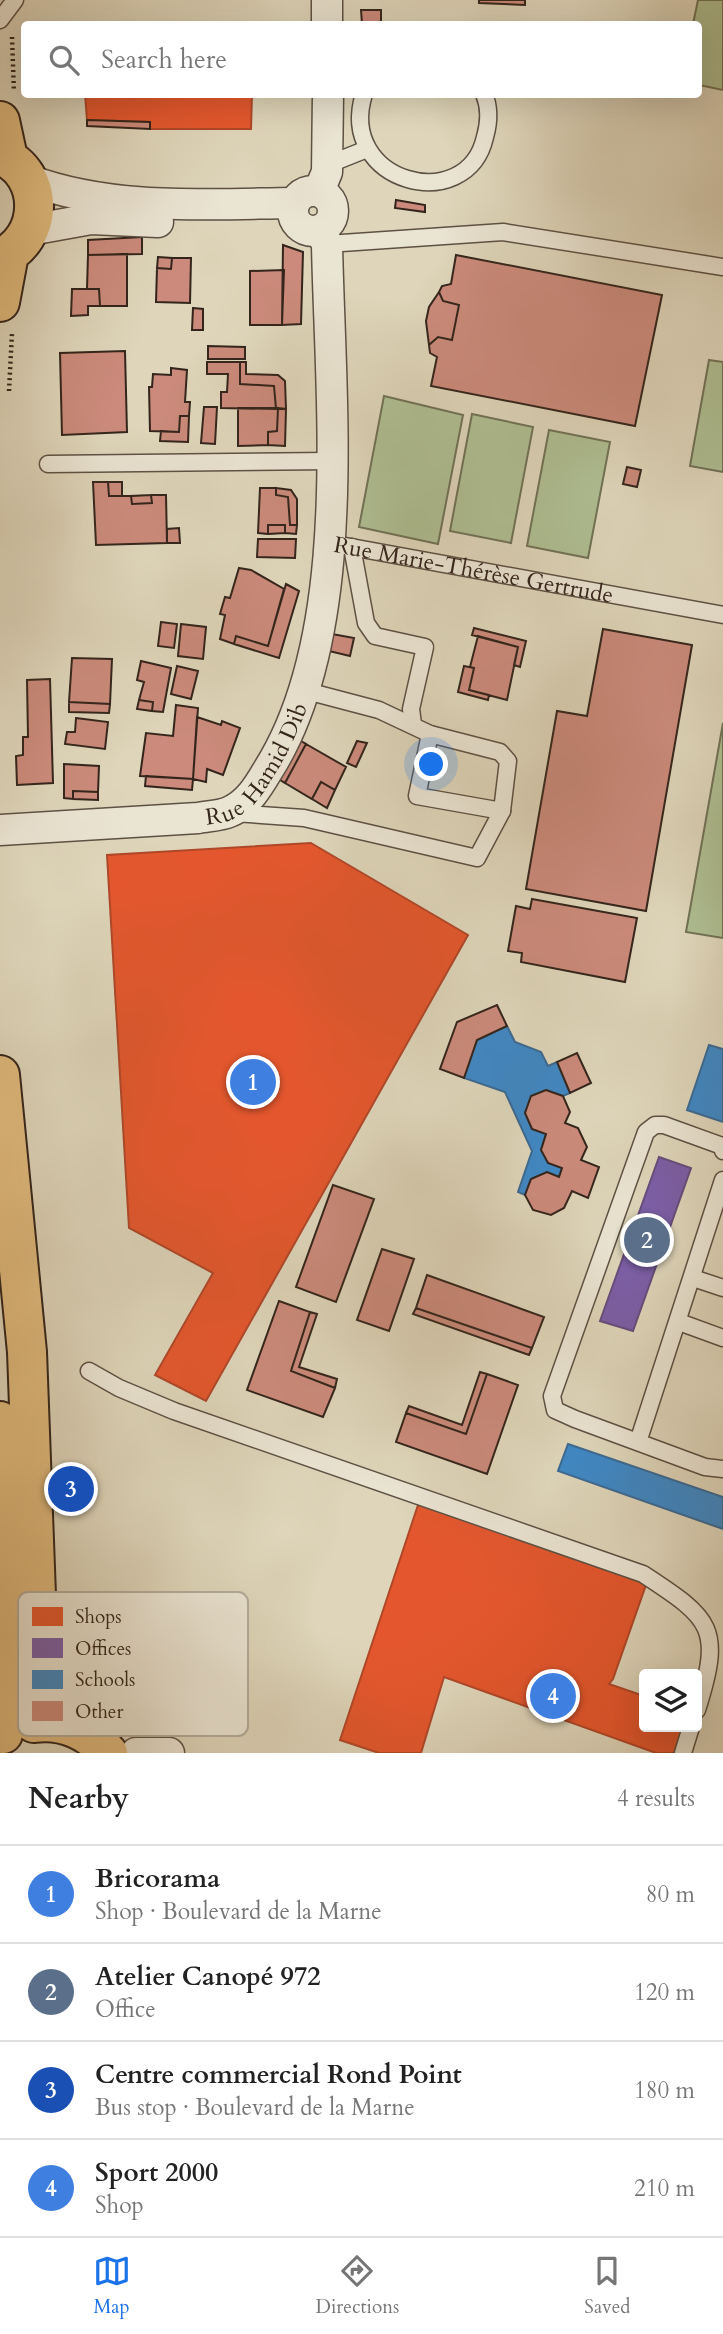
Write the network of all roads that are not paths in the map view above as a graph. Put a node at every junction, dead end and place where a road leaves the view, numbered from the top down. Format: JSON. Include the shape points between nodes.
{"nodes":[{"id":1,"x":327,"y":0,"type":"edge"},
{"id":2,"x":13,"y":2,"type":"edge"},
{"id":3,"x":0,"y":20,"type":"edge"},
{"id":4,"x":327,"y":21,"type":"edge"},
{"id":5,"x":328,"y":98,"type":"edge"},
{"id":6,"x":362,"y":98,"type":"edge"},
{"id":7,"x":485,"y":98,"type":"edge"},
{"id":8,"x":7,"y":111,"type":"edge"},
{"id":9,"x":367,"y":149,"type":"junction"},
{"id":10,"x":12,"y":164,"type":"edge"},
{"id":11,"x":314,"y":209,"type":"junction"},
{"id":12,"x":13,"y":247,"type":"edge"},
{"id":13,"x":723,"y":267,"type":"edge"},
{"id":14,"x":6,"y":313,"type":"edge"},
{"id":15,"x":331,"y":461,"type":"junction"},
{"id":16,"x":48,"y":464,"type":"dead end"},
{"id":17,"x":340,"y":545,"type":"junction"},
{"id":18,"x":723,"y":615,"type":"edge"},
{"id":19,"x":303,"y":690,"type":"junction"},
{"id":20,"x":412,"y":724,"type":"junction"},
{"id":21,"x":430,"y":734,"type":"junction"},
{"id":22,"x":502,"y":811,"type":"junction"},
{"id":23,"x":229,"y":813,"type":"junction"},
{"id":24,"x":0,"y":830,"type":"edge"},
{"id":25,"x":0,"y":1075,"type":"edge"},
{"id":26,"x":723,"y":1151,"type":"edge"},
{"id":27,"x":723,"y":1180,"type":"edge"},
{"id":28,"x":693,"y":1278,"type":"junction"},
{"id":29,"x":723,"y":1288,"type":"edge"},
{"id":30,"x":679,"y":1322,"type":"junction"},
{"id":31,"x":723,"y":1338,"type":"edge"},
{"id":32,"x":89,"y":1371,"type":"dead end"},
{"id":33,"x":0,"y":1421,"type":"edge"},
{"id":34,"x":638,"y":1442,"type":"junction"},
{"id":35,"x":723,"y":1469,"type":"edge"},
{"id":36,"x":36,"y":1592,"type":"edge"},
{"id":37,"x":3,"y":1651,"type":"edge"},
{"id":38,"x":702,"y":1695,"type":"edge"},
{"id":39,"x":18,"y":1727,"type":"edge"},
{"id":40,"x":689,"y":1732,"type":"edge"},
{"id":41,"x":1,"y":1735,"type":"edge"},
{"id":42,"x":89,"y":1736,"type":"edge"},
{"id":43,"x":108,"y":1753,"type":"edge"},
{"id":44,"x":136,"y":1753,"type":"edge"},
{"id":45,"x":169,"y":1753,"type":"edge"},
{"id":46,"x":683,"y":1753,"type":"edge"}],
"edges":[{"from":1,"to":4,"type":"street"},
{"from":2,"to":3,"type":"lane"},
{"from":5,"to":11,"type":"street","name":"Rue Marie-Thérèse Gertrude"},
{"from":6,"to":9,"type":"lane","via":[[359,114]]},
{"from":7,"to":9,"type":"lane","via":[[489,123],[484,143],[473,161],[457,174],[427,182],[397,177]]},
{"from":8,"to":10,"type":"main road"},
{"from":9,"to":11,"type":"lane"},
{"from":10,"to":11,"type":"street","via":[[92,198]]},
{"from":10,"to":12,"type":"main road","via":[[34,196]]},
{"from":11,"to":12,"type":"street","via":[[91,219]]},
{"from":11,"to":13,"type":"lane","via":[[503,232]]},
{"from":11,"to":15,"type":"street","name":"Rue Marie-Thérèse Gertrude"},
{"from":12,"to":14,"type":"main road"},
{"from":15,"to":16,"type":"lane"},
{"from":15,"to":17,"type":"street","name":"Rue Marie-Thérèse Gertrude"},
{"from":17,"to":18,"type":"lane","name":"Rue Marie-Thérèse Gertrude"},
{"from":17,"to":19,"type":"street","name":"Rue Hamid Dib"},
{"from":17,"to":20,"type":"lane","via":[[366,624],[375,636],[425,647]]},
{"from":19,"to":20,"type":"lane","via":[[379,710]]},
{"from":19,"to":23,"type":"street","name":"Rue Hamid Dib","via":[[280,751],[252,796]]},
{"from":20,"to":21,"type":"lane"},
{"from":21,"to":22,"type":"lane","via":[[500,752],[508,761]]},
{"from":21,"to":22,"type":"lane","via":[[417,796]]},
{"from":22,"to":23,"type":"lane","via":[[477,858],[304,818]]},
{"from":23,"to":24,"type":"street","name":"Rue Hamid Dib"},
{"from":25,"to":36,"type":"main road","via":[[27,1352]]},
{"from":26,"to":34,"type":"lane","via":[[722,1146],[664,1125],[646,1132],[552,1396],[555,1410]]},
{"from":27,"to":28,"type":"lane"},
{"from":28,"to":29,"type":"lane"},
{"from":28,"to":30,"type":"lane"},
{"from":30,"to":31,"type":"lane"},
{"from":30,"to":34,"type":"lane"},
{"from":32,"to":38,"type":"lane","via":[[174,1411],[643,1574],[692,1606],[706,1623],[711,1648]]},
{"from":33,"to":37,"type":"main road"},
{"from":34,"to":35,"type":"lane","via":[[705,1467]]},
{"from":37,"to":41,"type":"main road"},
{"from":39,"to":41,"type":"main road"},
{"from":40,"to":46,"type":"lane"},
{"from":42,"to":43,"type":"main road"},
{"from":44,"to":45,"type":"street"}]}
